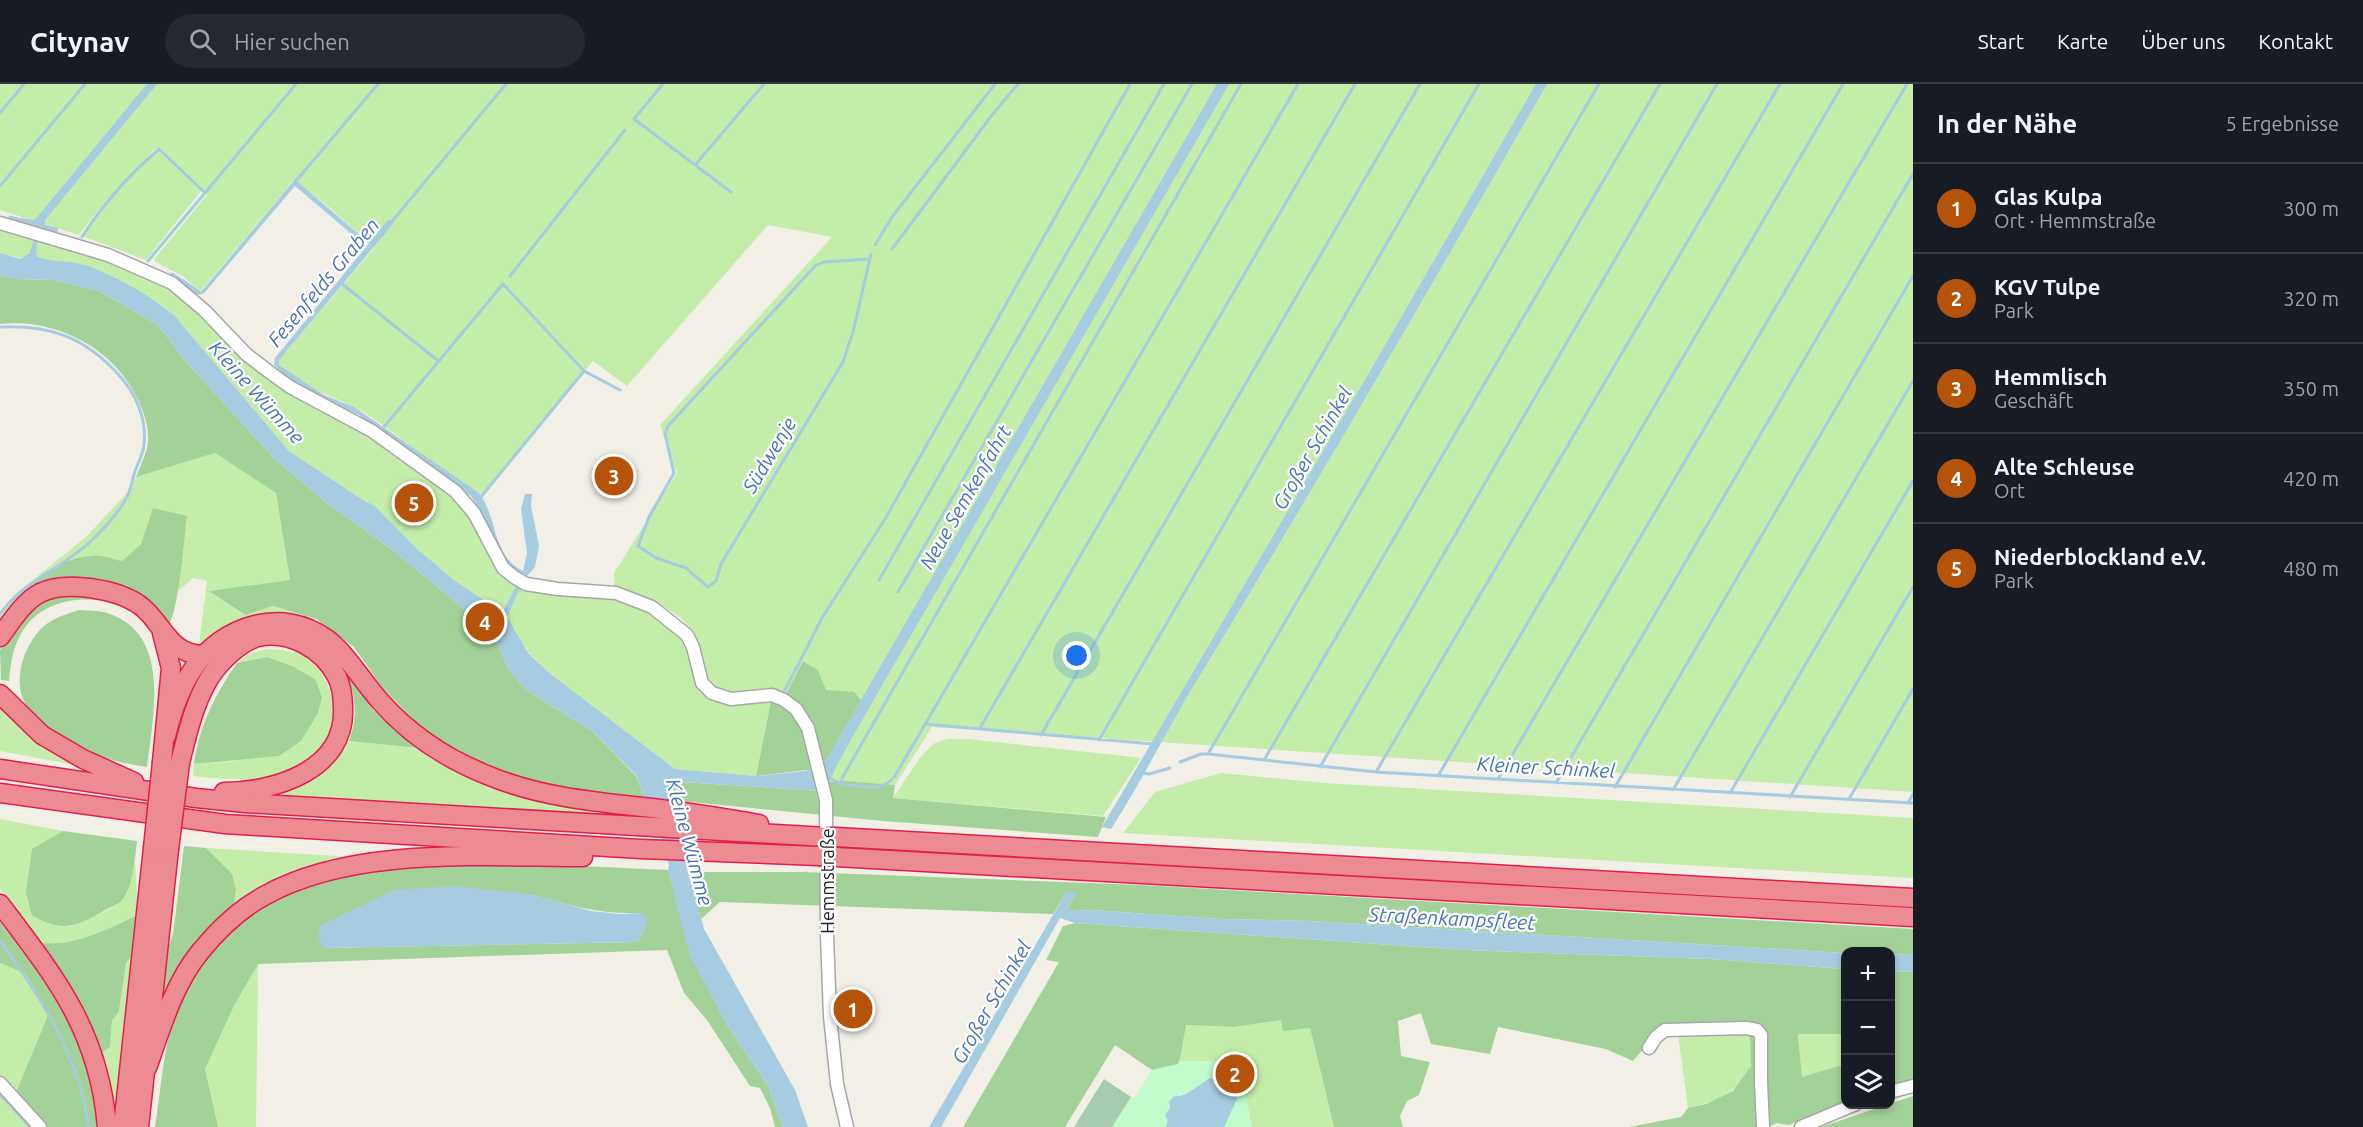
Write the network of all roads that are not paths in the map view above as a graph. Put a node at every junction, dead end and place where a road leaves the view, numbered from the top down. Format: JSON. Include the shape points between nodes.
{"nodes":[{"id":1,"x":0,"y":223,"type":"edge"},
{"id":2,"x":161,"y":631,"type":"junction"},
{"id":3,"x":0,"y":637,"type":"edge"},
{"id":4,"x":202,"y":656,"type":"junction"},
{"id":5,"x":0,"y":694,"type":"edge"},
{"id":6,"x":166,"y":736,"type":"junction"},
{"id":7,"x":171,"y":763,"type":"junction"},
{"id":8,"x":0,"y":769,"type":"edge"},
{"id":9,"x":115,"y":785,"type":"junction"},
{"id":10,"x":144,"y":786,"type":"junction"},
{"id":11,"x":0,"y":793,"type":"edge"},
{"id":12,"x":703,"y":823,"type":"junction"},
{"id":13,"x":161,"y":848,"type":"junction"},
{"id":14,"x":640,"y":853,"type":"junction"},
{"id":15,"x":1913,"y":898,"type":"edge"},
{"id":16,"x":0,"y":904,"type":"edge"},
{"id":17,"x":1913,"y":917,"type":"edge"},
{"id":18,"x":1649,"y":1048,"type":"dead end"},
{"id":19,"x":147,"y":1068,"type":"junction"},
{"id":20,"x":0,"y":1083,"type":"edge"},
{"id":21,"x":1913,"y":1086,"type":"edge"},
{"id":22,"x":1895,"y":1091,"type":"edge"},
{"id":23,"x":1844,"y":1109,"type":"edge"},
{"id":24,"x":1765,"y":1126,"type":"edge"},
{"id":25,"x":40,"y":1127,"type":"edge"},
{"id":26,"x":107,"y":1127,"type":"edge"},
{"id":27,"x":123,"y":1127,"type":"edge"},
{"id":28,"x":139,"y":1127,"type":"edge"},
{"id":29,"x":847,"y":1127,"type":"edge"},
{"id":30,"x":1801,"y":1127,"type":"edge"}],
"edges":[{"from":1,"to":29,"type":"street","name":"Hemmstraße","via":[[108,255],[172,284],[268,371],[372,431],[455,491],[474,513],[502,568],[514,578],[558,589],[616,593],[652,607],[687,635],[702,683],[712,693],[731,699],[772,695],[796,709],[806,722],[828,811],[826,928],[830,1016],[837,1084]]},
{"from":2,"to":3,"type":"highway","via":[[142,607],[128,598],[82,587],[41,593],[27,602]]},
{"from":2,"to":4,"type":"highway","via":[[182,652]]},
{"from":2,"to":6,"type":"highway","via":[[171,668]]},
{"from":4,"to":6,"type":"highway","via":[[178,695]]},
{"from":4,"to":12,"type":"highway","via":[[245,627],[284,621],[298,625],[329,640],[401,721],[461,764],[536,791],[627,805]]},
{"from":5,"to":10,"type":"highway","via":[[42,735],[63,749]]},
{"from":6,"to":7,"type":"highway"},
{"from":7,"to":10,"type":"highway","via":[[210,676],[230,653],[256,638],[275,636],[315,649],[338,678],[344,719],[337,740],[325,759],[303,775],[276,785],[235,792]]},
{"from":7,"to":13,"type":"highway","bridge":true},
{"from":8,"to":9,"type":"highway"},
{"from":9,"to":10,"type":"highway"},
{"from":9,"to":12,"type":"highway","via":[[245,803],[628,826]]},
{"from":11,"to":14,"type":"highway","via":[[225,824]]},
{"from":12,"to":15,"type":"highway","via":[[825,836]]},
{"from":13,"to":19,"type":"highway"},
{"from":13,"to":27,"type":"highway"},
{"from":14,"to":17,"type":"highway","via":[[827,856]]},
{"from":14,"to":19,"type":"highway","via":[[413,859],[357,864],[302,879],[264,896],[230,920],[199,954],[173,997]]},
{"from":16,"to":26,"type":"highway","via":[[77,1016],[104,1094]]},
{"from":18,"to":24,"type":"street","via":[[1665,1030],[1758,1030]]},
{"from":19,"to":28,"type":"highway"},
{"from":20,"to":25,"type":"street"},
{"from":21,"to":22,"type":"street"},
{"from":23,"to":30,"type":"street"}]}
